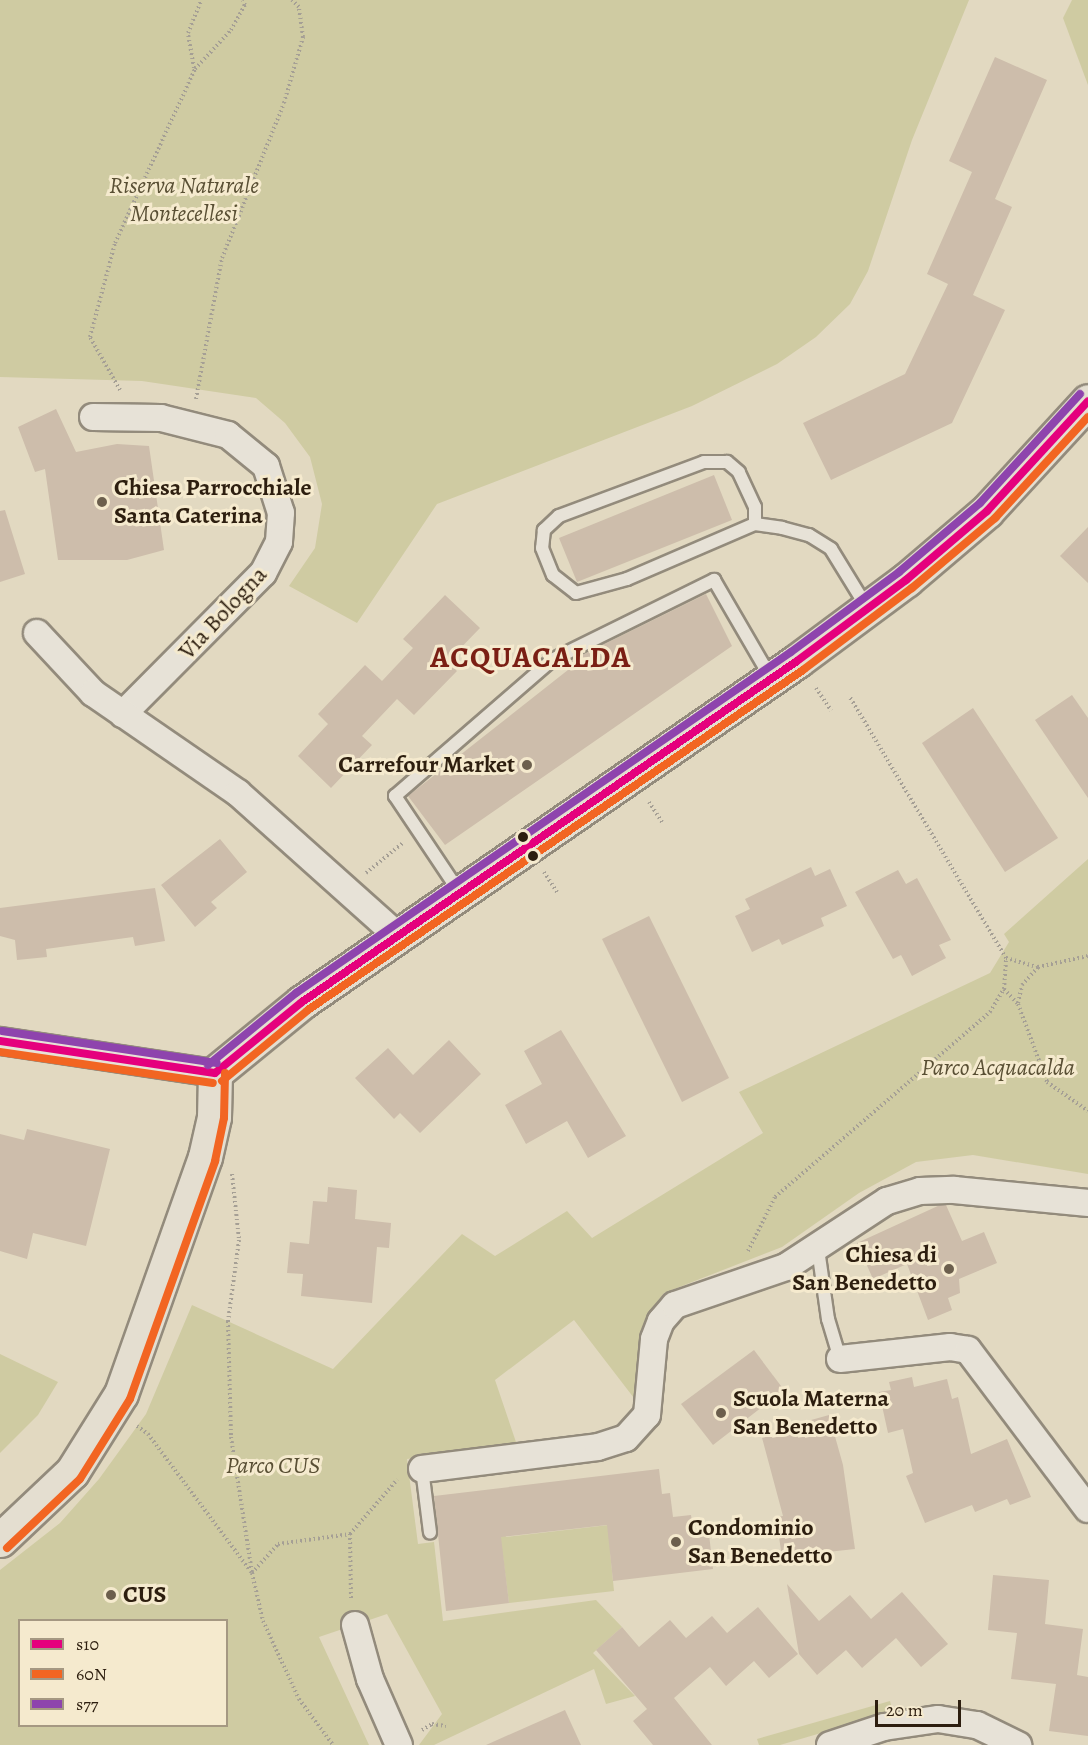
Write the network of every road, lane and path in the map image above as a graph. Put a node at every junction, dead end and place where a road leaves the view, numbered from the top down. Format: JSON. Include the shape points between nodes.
{"nodes":[{"id":1,"x":201,"y":0,"type":"edge"},
{"id":2,"x":243,"y":0,"type":"edge"},
{"id":3,"x":292,"y":0,"type":"edge"},
{"id":4,"x":195,"y":69,"type":"junction"},
{"id":5,"x":1088,"y":401,"type":"edge"},
{"id":6,"x":138,"y":416,"type":"junction"},
{"id":7,"x":93,"y":417,"type":"dead end"},
{"id":8,"x":190,"y":422,"type":"junction"},
{"id":9,"x":756,"y":524,"type":"junction"},
{"id":10,"x":868,"y":609,"type":"junction"},
{"id":11,"x":37,"y":633,"type":"dead end"},
{"id":12,"x":772,"y":678,"type":"junction"},
{"id":13,"x":816,"y":688,"type":"dead end"},
{"id":14,"x":850,"y":697,"type":"dead end"},
{"id":15,"x":831,"y":710,"type":"dead end"},
{"id":16,"x":123,"y":714,"type":"junction"},
{"id":17,"x":649,"y":802,"type":"dead end"},
{"id":18,"x":662,"y":822,"type":"dead end"},
{"id":19,"x":418,"y":831,"type":"junction"},
{"id":20,"x":544,"y":872,"type":"dead end"},
{"id":21,"x":358,"y":879,"type":"dead end"},
{"id":22,"x":556,"y":892,"type":"dead end"},
{"id":23,"x":461,"y":894,"type":"junction"},
{"id":24,"x":398,"y":936,"type":"junction"},
{"id":25,"x":1088,"y":956,"type":"edge"},
{"id":26,"x":1006,"y":958,"type":"junction"},
{"id":27,"x":1038,"y":967,"type":"junction"},
{"id":28,"x":1004,"y":989,"type":"junction"},
{"id":29,"x":1018,"y":1004,"type":"junction"},
{"id":30,"x":0,"y":1041,"type":"edge"},
{"id":31,"x":216,"y":1073,"type":"junction"},
{"id":32,"x":1088,"y":1111,"type":"edge"},
{"id":33,"x":230,"y":1161,"type":"dead end"},
{"id":34,"x":1088,"y":1203,"type":"edge"},
{"id":35,"x":818,"y":1250,"type":"junction"},
{"id":36,"x":743,"y":1283,"type":"junction"},
{"id":37,"x":840,"y":1359,"type":"joint"},
{"id":38,"x":132,"y":1423,"type":"dead end"},
{"id":39,"x":423,"y":1469,"type":"junction"},
{"id":40,"x":1088,"y":1509,"type":"edge"},
{"id":41,"x":430,"y":1532,"type":"dead end"},
{"id":42,"x":350,"y":1534,"type":"junction"},
{"id":43,"x":0,"y":1540,"type":"edge"},
{"id":44,"x":252,"y":1573,"type":"junction"},
{"id":45,"x":355,"y":1625,"type":"joint"},
{"id":46,"x":432,"y":1724,"type":"dead end"},
{"id":47,"x":446,"y":1726,"type":"dead end"},
{"id":48,"x":333,"y":1745,"type":"edge"},
{"id":49,"x":399,"y":1745,"type":"edge"},
{"id":50,"x":830,"y":1745,"type":"edge"},
{"id":51,"x":1018,"y":1745,"type":"edge"}],
"edges":[{"from":1,"to":4,"type":"path","via":[[188,33]]},
{"from":2,"to":4,"type":"path","via":[[245,5],[231,30]]},
{"from":3,"to":8,"type":"path","via":[[298,7],[303,37],[284,103],[222,258]]},
{"from":4,"to":6,"type":"path","via":[[115,243],[90,336]]},
{"from":5,"to":10,"type":"main road","via":[[969,528]]},
{"from":6,"to":7,"type":"street","name":"Via Bologna"},
{"from":6,"to":8,"type":"street","name":"Via Bologna"},
{"from":8,"to":16,"type":"street","name":"Via Bologna","via":[[228,435],[266,466],[281,513],[279,542],[270,564],[252,586]]},
{"from":9,"to":9,"type":"lane","via":[[627,579],[576,593],[553,575],[542,548],[544,530],[559,516],[704,462],[727,462],[739,472],[752,499]]},
{"from":9,"to":10,"type":"lane","via":[[797,531],[820,541],[840,560]]},
{"from":10,"to":12,"type":"main road"},
{"from":11,"to":16,"type":"street","via":[[74,676]]},
{"from":12,"to":19,"type":"lane","via":[[714,580],[570,648],[537,672],[394,796]]},
{"from":12,"to":23,"type":"main road"},
{"from":13,"to":15,"type":"path"},
{"from":14,"to":26,"type":"path"},
{"from":16,"to":24,"type":"street","via":[[238,793]]},
{"from":17,"to":18,"type":"path"},
{"from":19,"to":21,"type":"path"},
{"from":19,"to":23,"type":"lane"},
{"from":20,"to":22,"type":"path"},
{"from":23,"to":24,"type":"main road"},
{"from":24,"to":31,"type":"main road","via":[[302,1002]]},
{"from":25,"to":27,"type":"path"},
{"from":26,"to":27,"type":"path"},
{"from":26,"to":28,"type":"path"},
{"from":27,"to":29,"type":"path","via":[[1022,984]]},
{"from":28,"to":29,"type":"path"},
{"from":28,"to":36,"type":"path","via":[[990,1012],[775,1197],[753,1233]]},
{"from":29,"to":32,"type":"path","via":[[1047,1082]]},
{"from":30,"to":31,"type":"street"},
{"from":31,"to":43,"type":"main road","via":[[214,1116],[201,1172],[121,1394],[72,1472]]},
{"from":33,"to":44,"type":"path","via":[[239,1240],[228,1321],[231,1437]]},
{"from":34,"to":35,"type":"street","via":[[920,1191],[876,1206]]},
{"from":35,"to":36,"type":"street"},
{"from":35,"to":37,"type":"lane","via":[[826,1311]]},
{"from":36,"to":39,"type":"street","via":[[685,1300],[661,1321],[654,1339],[647,1415],[626,1438],[608,1446]]},
{"from":37,"to":40,"type":"street","via":[[963,1348],[973,1355]]},
{"from":38,"to":44,"type":"path","via":[[148,1434]]},
{"from":39,"to":41,"type":"lane"},
{"from":39,"to":42,"type":"path","via":[[389,1487]]},
{"from":42,"to":44,"type":"path","via":[[278,1544]]},
{"from":42,"to":45,"type":"path","via":[[347,1559]]},
{"from":44,"to":48,"type":"path","via":[[263,1621],[299,1699]]},
{"from":45,"to":49,"type":"street","via":[[370,1679]]},
{"from":46,"to":47,"type":"path"},
{"from":50,"to":51,"type":"street","via":[[884,1727],[938,1719],[978,1725]]}]}
